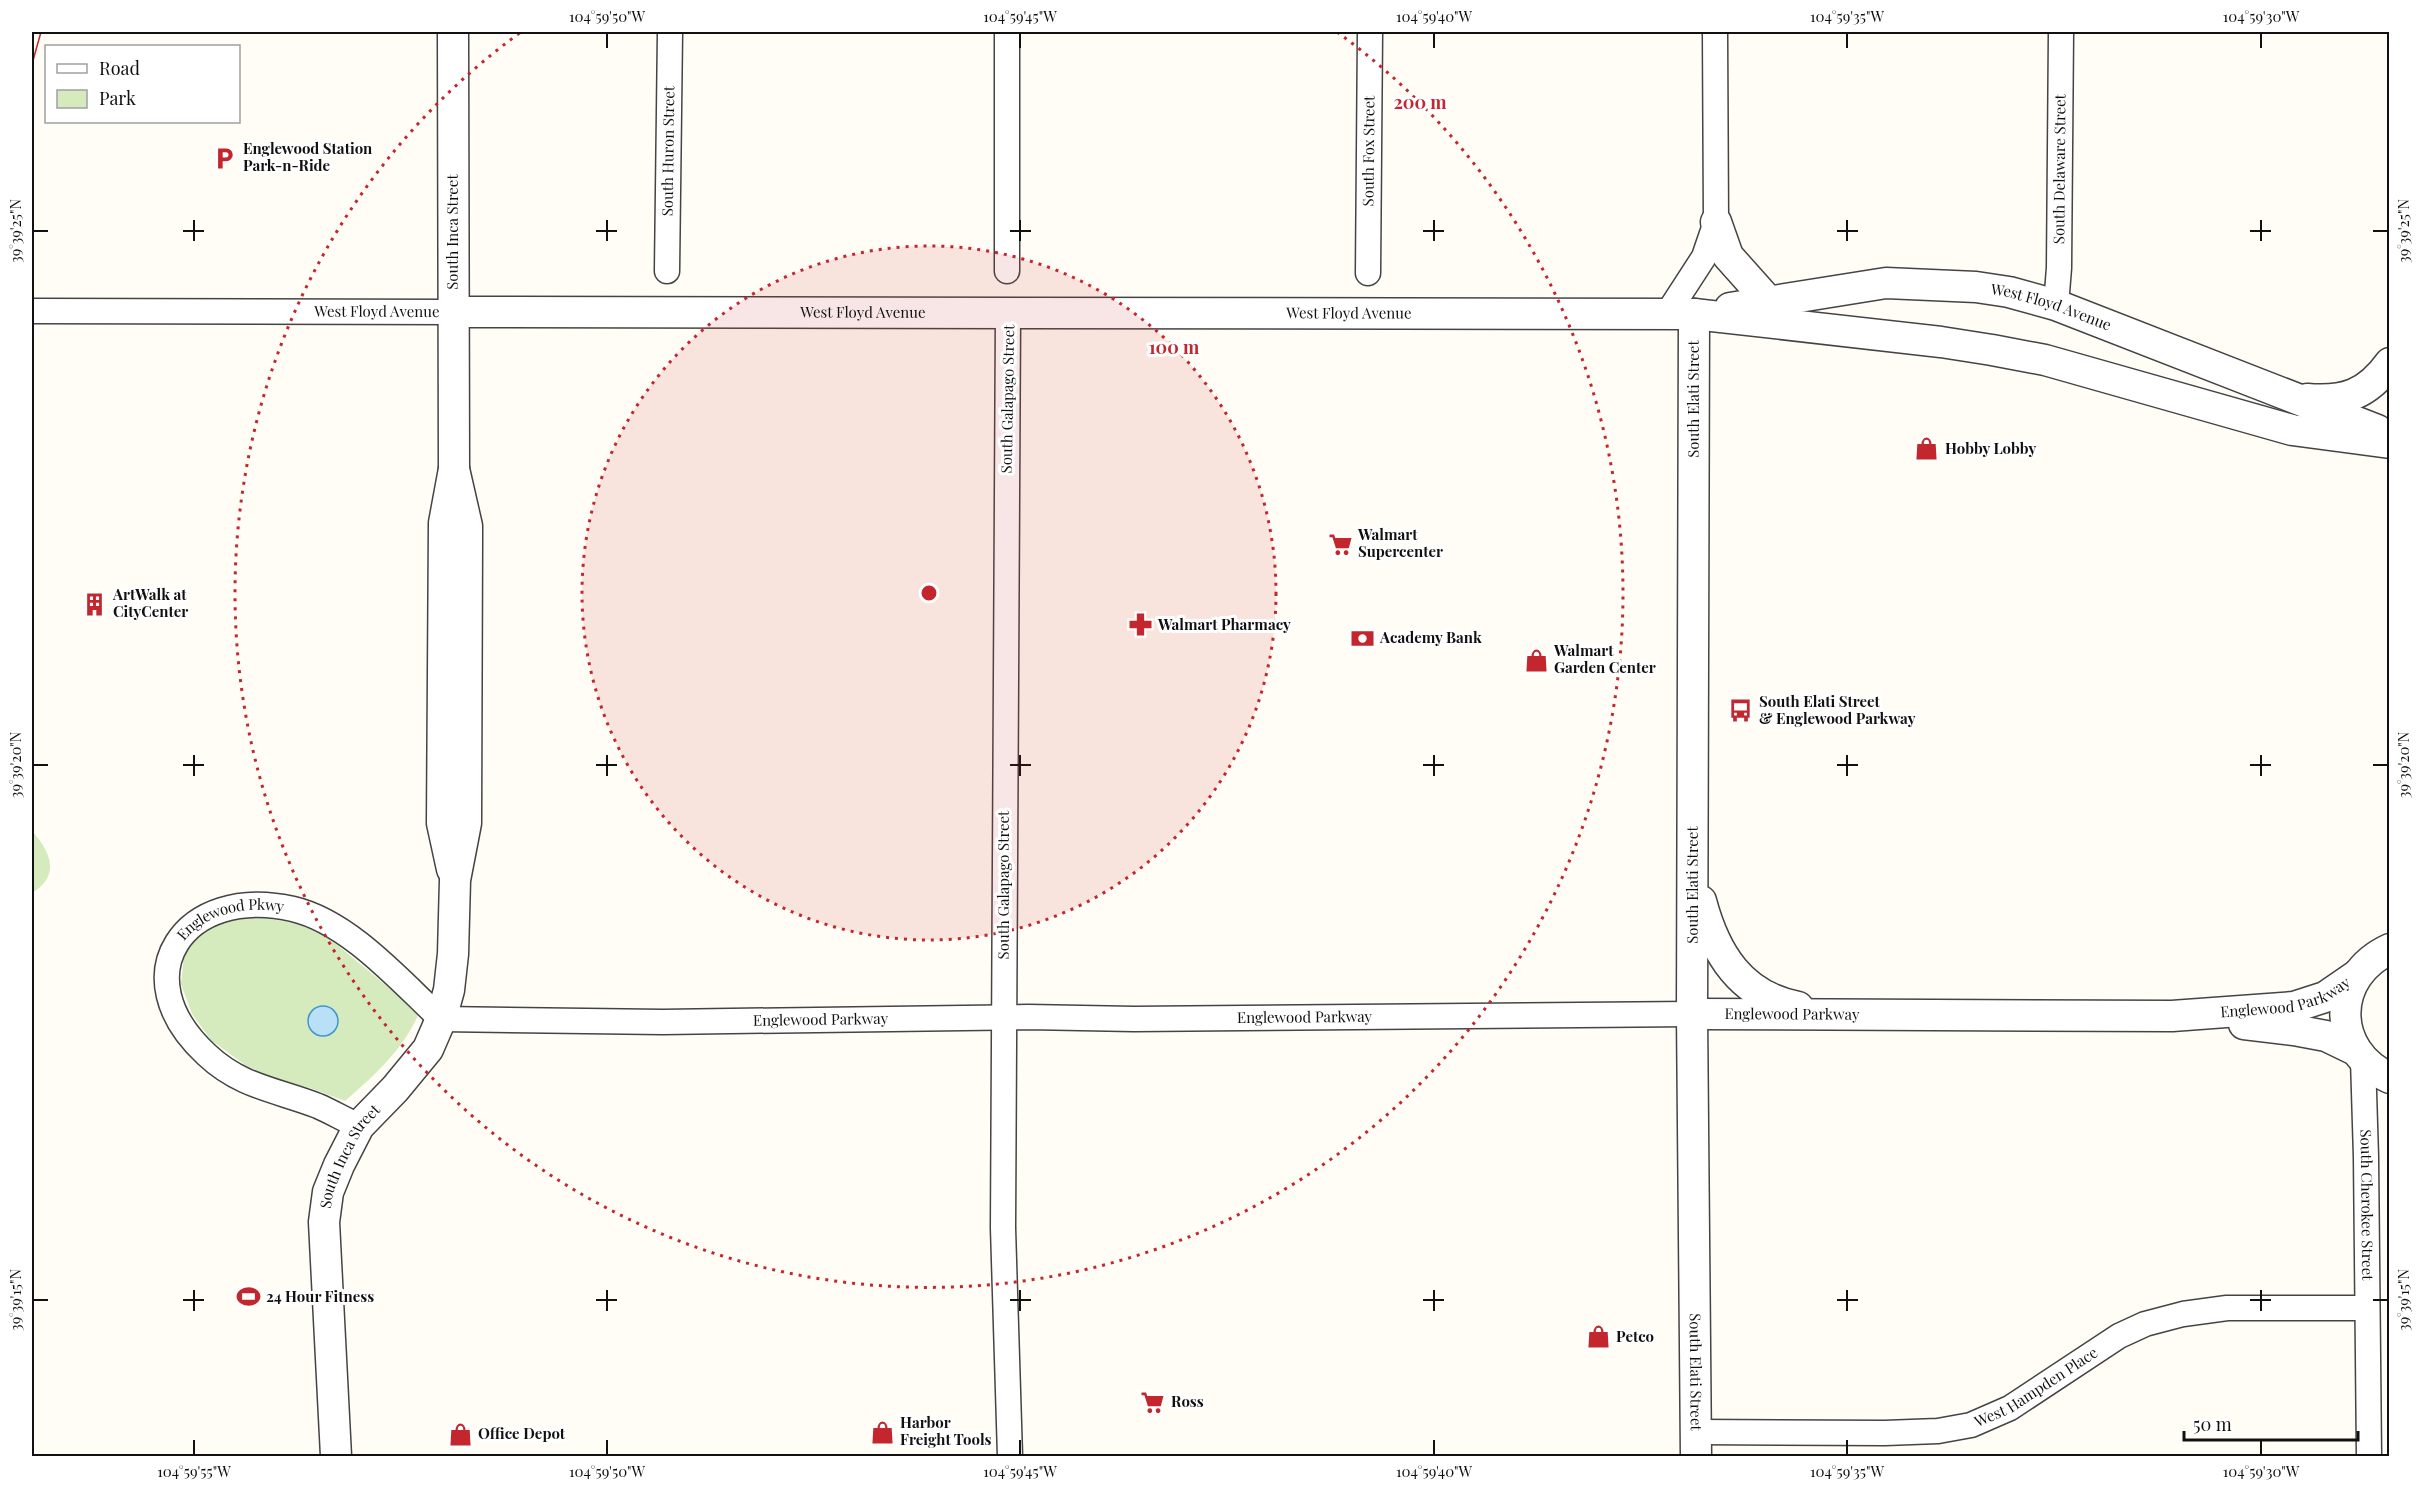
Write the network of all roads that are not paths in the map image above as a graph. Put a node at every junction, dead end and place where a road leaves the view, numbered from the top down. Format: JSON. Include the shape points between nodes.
{"nodes":[{"id":1,"x":453,"y":32,"type":"edge"},
{"id":2,"x":670,"y":32,"type":"edge"},
{"id":3,"x":1007,"y":32,"type":"edge"},
{"id":4,"x":1370,"y":32,"type":"edge"},
{"id":5,"x":1715,"y":32,"type":"edge"},
{"id":6,"x":2061,"y":32,"type":"edge"},
{"id":7,"x":1716,"y":222,"type":"junction"},
{"id":8,"x":667,"y":271,"type":"dead end"},
{"id":9,"x":1007,"y":271,"type":"dead end"},
{"id":10,"x":1368,"y":273,"type":"dead end"},
{"id":11,"x":1769,"y":302,"type":"junction"},
{"id":12,"x":2056,"y":305,"type":"junction"},
{"id":13,"x":32,"y":311,"type":"edge"},
{"id":14,"x":452,"y":312,"type":"junction"},
{"id":15,"x":1008,"y":314,"type":"junction"},
{"id":16,"x":1681,"y":314,"type":"junction"},
{"id":17,"x":2390,"y":363,"type":"edge"},
{"id":18,"x":2296,"y":398,"type":"junction"},
{"id":19,"x":2390,"y":435,"type":"edge"},
{"id":20,"x":2390,"y":443,"type":"edge"},
{"id":21,"x":1693,"y":866,"type":"junction"},
{"id":22,"x":2390,"y":949,"type":"edge"},
{"id":23,"x":2357,"y":975,"type":"junction"},
{"id":24,"x":1692,"y":1014,"type":"junction"},
{"id":25,"x":1830,"y":1014,"type":"junction"},
{"id":26,"x":2172,"y":1016,"type":"junction"},
{"id":27,"x":441,"y":1019,"type":"junction"},
{"id":28,"x":1003,"y":1019,"type":"junction"},
{"id":29,"x":2359,"y":1055,"type":"junction"},
{"id":30,"x":2390,"y":1078,"type":"edge"},
{"id":31,"x":359,"y":1126,"type":"junction"},
{"id":32,"x":2367,"y":1308,"type":"junction"},
{"id":33,"x":1696,"y":1444,"type":"edge"},
{"id":34,"x":336,"y":1456,"type":"edge"},
{"id":35,"x":1010,"y":1456,"type":"edge"},
{"id":36,"x":2369,"y":1456,"type":"edge"}],
"edges":[{"from":1,"to":14,"type":"street","name":"South Inca Street"},
{"from":2,"to":8,"type":"street","name":"South Huron Street"},
{"from":3,"to":9,"type":"street"},
{"from":4,"to":10,"type":"street","name":"South Fox Street"},
{"from":5,"to":7,"type":"street"},
{"from":6,"to":12,"type":"street","name":"South Delaware Street"},
{"from":7,"to":11,"type":"street","via":[[1728,256]]},
{"from":7,"to":16,"type":"street"},
{"from":11,"to":12,"type":"street","name":"West Floyd Avenue","via":[[1886,283],[1914,283],[1998,290]]},
{"from":11,"to":16,"type":"street","name":"West Floyd Avenue"},
{"from":12,"to":18,"type":"street","name":"West Floyd Avenue"},
{"from":13,"to":14,"type":"street","name":"West Floyd Avenue"},
{"from":14,"to":15,"type":"street","name":"West Floyd Avenue"},
{"from":14,"to":27,"type":"street","name":"South Inca Street","via":[[454,470],[444,523],[442,823],[455,880],[453,954]]},
{"from":15,"to":16,"type":"street","name":"West Floyd Avenue"},
{"from":15,"to":28,"type":"street","name":"South Galapago Street"},
{"from":16,"to":20,"type":"street","name":"West Floyd Avenue","via":[[1992,350],[2045,360],[2292,430]]},
{"from":16,"to":21,"type":"street","name":"South Elati Street"},
{"from":17,"to":18,"type":"street","via":[[2361,392],[2324,400]]},
{"from":18,"to":19,"type":"street","name":"West Floyd Avenue"},
{"from":21,"to":24,"type":"street","name":"South Elati Street"},
{"from":21,"to":25,"type":"street","via":[[1713,937],[1738,976],[1767,998]]},
{"from":22,"to":23,"type":"street","name":"Englewood Parkway","via":[[2372,959]]},
{"from":23,"to":26,"type":"street","name":"Englewood Parkway","via":[[2325,997],[2294,1007]]},
{"from":23,"to":29,"type":"street","via":[[2347,995],[2345,1018],[2350,1040]]},
{"from":24,"to":25,"type":"street","name":"Englewood Parkway"},
{"from":24,"to":28,"type":"street","name":"Englewood Parkway"},
{"from":24,"to":33,"type":"street","name":"South Elati Street"},
{"from":25,"to":26,"type":"street","name":"Englewood Parkway"},
{"from":26,"to":29,"type":"street","name":"Englewood Parkway","via":[[2326,1036]]},
{"from":27,"to":28,"type":"street","name":"Englewood Parkway"},
{"from":27,"to":31,"type":"street","name":"South Inca Street","via":[[428,1049]]},
{"from":27,"to":31,"type":"street","name":"Englewood Pkwy","via":[[358,943],[326,921],[293,909],[230,907],[201,917],[181,935],[171,957],[168,979],[170,1005],[185,1032],[208,1056],[237,1076]]},
{"from":28,"to":35,"type":"street","name":"South Galapago Street","via":[[1003,1228]]},
{"from":29,"to":30,"type":"street","name":"Englewood Parkway","via":[[2371,1068]]},
{"from":29,"to":32,"type":"street","name":"South Cherokee Street","via":[[2366,1157]]},
{"from":31,"to":34,"type":"street","name":"South Inca Street","via":[[328,1192],[324,1222]]},
{"from":32,"to":33,"type":"street","name":"West Hampden Place","via":[[2227,1308],[2145,1324],[2119,1336],[2010,1407],[1971,1425],[1938,1431]]},
{"from":32,"to":36,"type":"street","name":"South Cherokee Street"}]}
